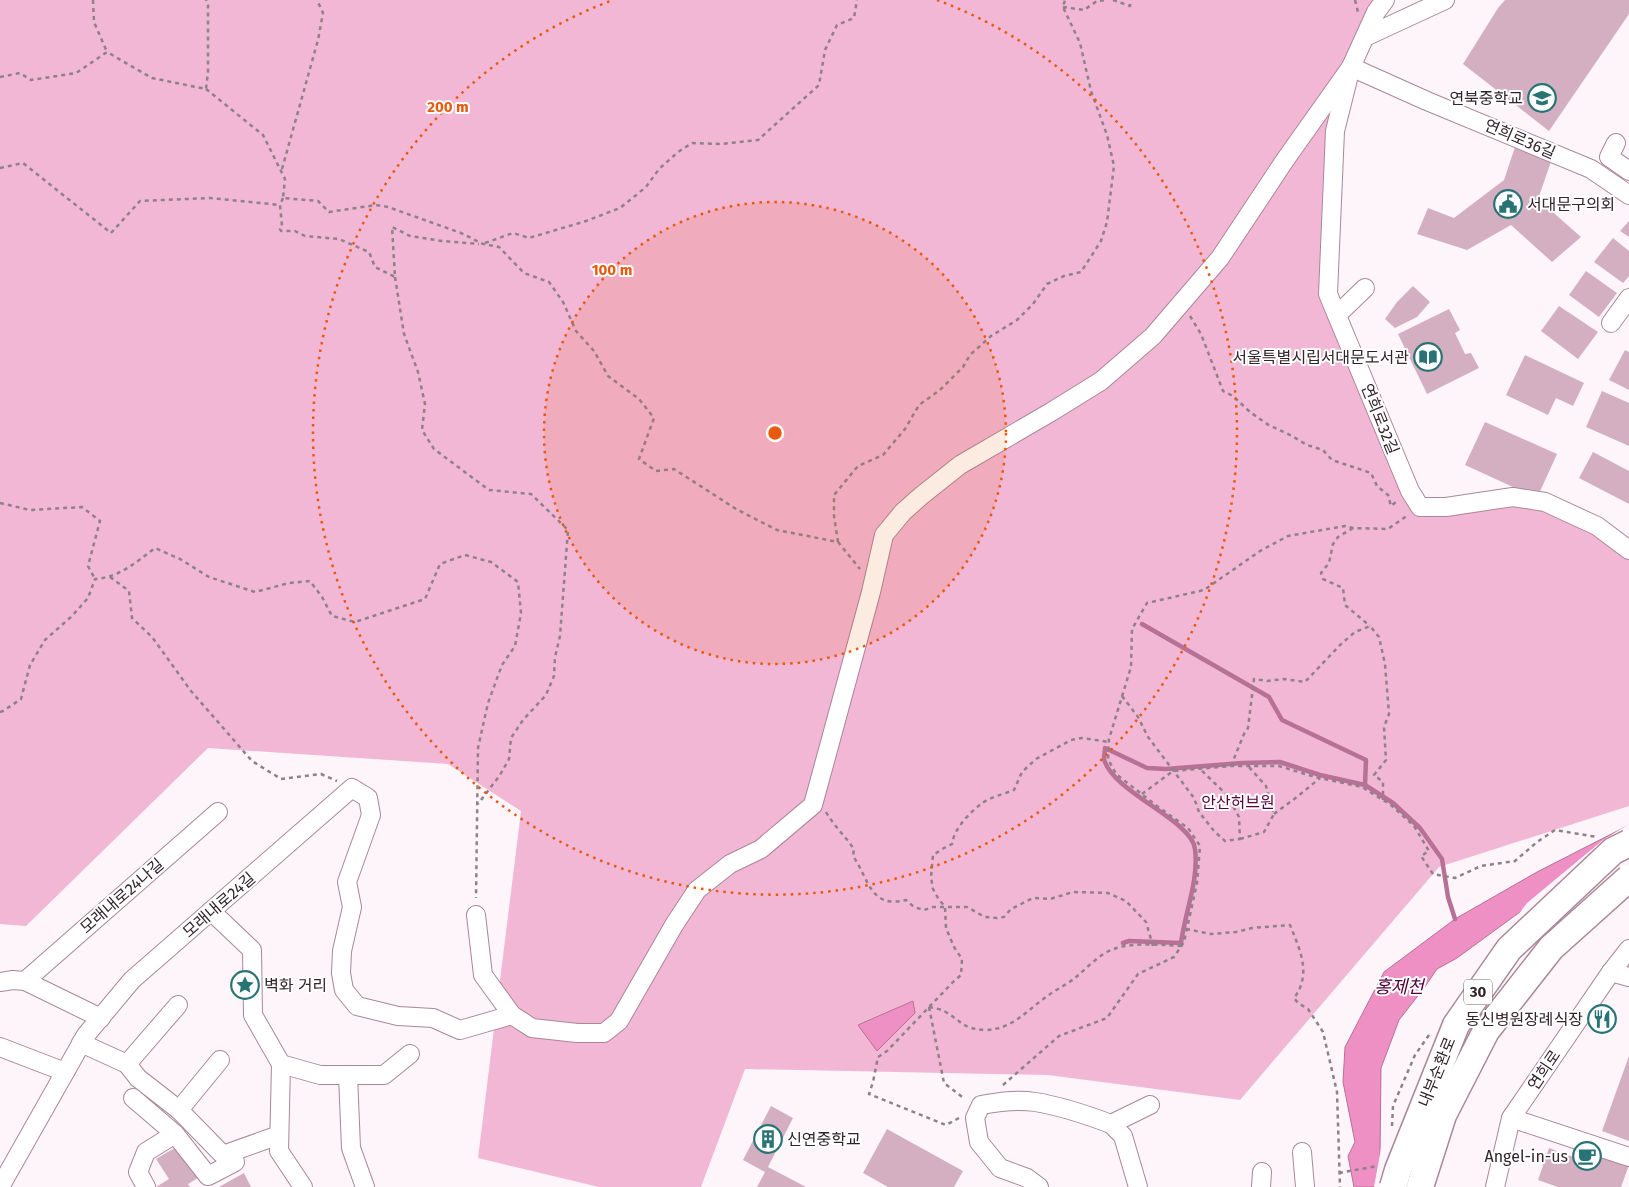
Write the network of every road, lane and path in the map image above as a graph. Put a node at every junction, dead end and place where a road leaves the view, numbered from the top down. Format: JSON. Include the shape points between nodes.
{"nodes":[{"id":1,"x":93,"y":0,"type":"edge"},
{"id":2,"x":206,"y":0,"type":"edge"},
{"id":3,"x":317,"y":0,"type":"edge"},
{"id":4,"x":856,"y":0,"type":"edge"},
{"id":5,"x":1065,"y":0,"type":"edge"},
{"id":6,"x":1106,"y":0,"type":"edge"},
{"id":7,"x":1113,"y":0,"type":"edge"},
{"id":8,"x":1131,"y":0,"type":"edge"},
{"id":9,"x":1386,"y":0,"type":"edge"},
{"id":10,"x":1445,"y":0,"type":"edge"},
{"id":11,"x":1063,"y":7,"type":"junction"},
{"id":12,"x":1365,"y":37,"type":"junction"},
{"id":13,"x":107,"y":52,"type":"junction"},
{"id":14,"x":1351,"y":67,"type":"junction"},
{"id":15,"x":0,"y":77,"type":"edge"},
{"id":16,"x":206,"y":89,"type":"junction"},
{"id":17,"x":1616,"y":143,"type":"dead end"},
{"id":18,"x":0,"y":168,"type":"edge"},
{"id":19,"x":281,"y":170,"type":"junction"},
{"id":20,"x":1629,"y":171,"type":"edge"},
{"id":21,"x":1629,"y":195,"type":"edge"},
{"id":22,"x":283,"y":198,"type":"junction"},
{"id":23,"x":280,"y":204,"type":"junction"},
{"id":24,"x":483,"y":244,"type":"junction"},
{"id":25,"x":395,"y":277,"type":"junction"},
{"id":26,"x":1365,"y":288,"type":"dead end"},
{"id":27,"x":1629,"y":298,"type":"edge"},
{"id":28,"x":1176,"y":310,"type":"junction"},
{"id":29,"x":1337,"y":315,"type":"junction"},
{"id":30,"x":1611,"y":323,"type":"dead end"},
{"id":31,"x":1410,"y":491,"type":"junction"},
{"id":32,"x":0,"y":503,"type":"edge"},
{"id":33,"x":1420,"y":507,"type":"junction"},
{"id":34,"x":1353,"y":528,"type":"junction"},
{"id":35,"x":838,"y":542,"type":"junction"},
{"id":36,"x":1629,"y":550,"type":"edge"},
{"id":37,"x":110,"y":577,"type":"junction"},
{"id":38,"x":874,"y":578,"type":"junction"},
{"id":39,"x":95,"y":580,"type":"junction"},
{"id":40,"x":1370,"y":626,"type":"junction"},
{"id":41,"x":1122,"y":696,"type":"junction"},
{"id":42,"x":0,"y":712,"type":"edge"},
{"id":43,"x":1109,"y":742,"type":"junction"},
{"id":44,"x":1231,"y":766,"type":"junction"},
{"id":45,"x":1248,"y":766,"type":"junction"},
{"id":46,"x":1200,"y":769,"type":"junction"},
{"id":47,"x":1173,"y":772,"type":"junction"},
{"id":48,"x":1320,"y":778,"type":"junction"},
{"id":49,"x":352,"y":788,"type":"junction"},
{"id":50,"x":1142,"y":794,"type":"junction"},
{"id":51,"x":816,"y":797,"type":"junction"},
{"id":52,"x":1383,"y":800,"type":"junction"},
{"id":53,"x":477,"y":806,"type":"junction"},
{"id":54,"x":218,"y":812,"type":"dead end"},
{"id":55,"x":1274,"y":814,"type":"junction"},
{"id":56,"x":1605,"y":834,"type":"dead end"},
{"id":57,"x":1240,"y":839,"type":"junction"},
{"id":58,"x":1629,"y":843,"type":"edge"},
{"id":59,"x":1629,"y":878,"type":"edge"},
{"id":60,"x":945,"y":906,"type":"junction"},
{"id":61,"x":211,"y":911,"type":"junction"},
{"id":62,"x":476,"y":915,"type":"joint"},
{"id":63,"x":1186,"y":929,"type":"junction"},
{"id":64,"x":1152,"y":946,"type":"junction"},
{"id":65,"x":1182,"y":946,"type":"junction"},
{"id":66,"x":1629,"y":948,"type":"edge"},
{"id":67,"x":1611,"y":972,"type":"junction"},
{"id":68,"x":1629,"y":977,"type":"edge"},
{"id":69,"x":26,"y":981,"type":"junction"},
{"id":70,"x":0,"y":982,"type":"edge"},
{"id":71,"x":178,"y":1005,"type":"dead end"},
{"id":72,"x":929,"y":1007,"type":"junction"},
{"id":73,"x":512,"y":1015,"type":"junction"},
{"id":74,"x":100,"y":1018,"type":"junction"},
{"id":75,"x":81,"y":1043,"type":"junction"},
{"id":76,"x":0,"y":1048,"type":"edge"},
{"id":77,"x":410,"y":1054,"type":"dead end"},
{"id":78,"x":220,"y":1060,"type":"dead end"},
{"id":79,"x":128,"y":1064,"type":"junction"},
{"id":80,"x":281,"y":1064,"type":"junction"},
{"id":81,"x":65,"y":1072,"type":"junction"},
{"id":82,"x":348,"y":1075,"type":"junction"},
{"id":83,"x":133,"y":1098,"type":"dead end"},
{"id":84,"x":1150,"y":1105,"type":"dead end"},
{"id":85,"x":980,"y":1106,"type":"junction"},
{"id":86,"x":179,"y":1110,"type":"junction"},
{"id":87,"x":1511,"y":1118,"type":"junction"},
{"id":88,"x":1111,"y":1124,"type":"junction"},
{"id":89,"x":175,"y":1134,"type":"junction"},
{"id":90,"x":279,"y":1135,"type":"junction"},
{"id":91,"x":1302,"y":1152,"type":"dead end"},
{"id":92,"x":1629,"y":1157,"type":"edge"},
{"id":93,"x":235,"y":1162,"type":"dead end"},
{"id":94,"x":1339,"y":1173,"type":"junction"},
{"id":95,"x":1387,"y":1176,"type":"edge"},
{"id":96,"x":0,"y":1187,"type":"edge"},
{"id":97,"x":146,"y":1187,"type":"edge"},
{"id":98,"x":302,"y":1187,"type":"edge"},
{"id":99,"x":365,"y":1187,"type":"edge"},
{"id":100,"x":1039,"y":1187,"type":"edge"},
{"id":101,"x":1138,"y":1187,"type":"edge"},
{"id":102,"x":1305,"y":1187,"type":"edge"},
{"id":103,"x":1340,"y":1187,"type":"edge"},
{"id":104,"x":1420,"y":1187,"type":"edge"},
{"id":105,"x":1495,"y":1187,"type":"edge"}],
"edges":[{"from":1,"to":13,"type":"path","via":[[94,22]]},
{"from":2,"to":16,"type":"path"},
{"from":3,"to":19,"type":"path","via":[[323,13],[318,40]]},
{"from":4,"to":24,"type":"path","via":[[854,18],[837,25],[825,50],[819,84],[758,140],[692,143],[659,169],[646,187],[620,208],[529,238],[513,233]]},
{"from":5,"to":11,"type":"path"},
{"from":6,"to":11,"type":"path","via":[[1084,10]]},
{"from":7,"to":8,"type":"path","via":[[1130,6]]},
{"from":9,"to":12,"type":"street","name":"연희로32길","via":[[1376,12]]},
{"from":10,"to":12,"type":"street"},
{"from":11,"to":35,"type":"path","via":[[1080,43],[1114,166],[1107,222],[1101,241],[1081,272],[1047,284],[1017,320],[990,336],[940,390],[919,405],[905,429],[883,455],[858,466],[834,495]]},
{"from":12,"to":14,"type":"street","name":"연희로32길"},
{"from":13,"to":15,"type":"path","via":[[76,73],[31,80],[20,73]]},
{"from":13,"to":16,"type":"path","via":[[152,78]]},
{"from":14,"to":21,"type":"street","name":"연희로36길","via":[[1591,169]]},
{"from":14,"to":28,"type":"street","via":[[1220,258]]},
{"from":14,"to":29,"type":"street","name":"연희로32길","via":[[1335,131],[1328,294]]},
{"from":16,"to":19,"type":"path","via":[[263,135]]},
{"from":17,"to":20,"type":"street","via":[[1610,157]]},
{"from":18,"to":23,"type":"path","via":[[23,164],[111,233],[140,202],[210,198]]},
{"from":19,"to":22,"type":"path","via":[[285,178]]},
{"from":22,"to":23,"type":"path"},
{"from":22,"to":24,"type":"path","via":[[318,200],[329,212],[376,205],[388,207]]},
{"from":23,"to":25,"type":"path","via":[[282,232],[295,231],[305,236],[339,239],[369,252],[375,267]]},
{"from":24,"to":25,"type":"path","via":[[410,236],[392,227]]},
{"from":24,"to":35,"type":"path","via":[[499,248],[524,273],[549,282],[563,302],[576,331],[594,351],[608,376],[639,399],[654,418],[640,459],[656,471],[674,469],[777,530]]},
{"from":25,"to":53,"type":"path","via":[[404,334],[425,404],[422,430],[434,448],[489,490],[531,494],[568,530],[562,619],[554,676],[546,695],[511,738],[509,759]]},
{"from":26,"to":29,"type":"street"},
{"from":27,"to":30,"type":"street"},
{"from":28,"to":31,"type":"path","via":[[1190,316],[1201,334],[1222,391],[1268,424],[1323,450],[1332,460],[1371,473],[1377,486],[1388,495],[1391,506]]},
{"from":28,"to":38,"type":"street","via":[[1153,336],[1101,381],[960,465],[921,496],[884,535]]},
{"from":29,"to":31,"type":"street","name":"연희로32길"},
{"from":31,"to":33,"type":"street","name":"연희로32길"},
{"from":32,"to":39,"type":"path","via":[[30,510],[82,507],[100,520],[88,566]]},
{"from":33,"to":34,"type":"path","via":[[1388,529]]},
{"from":33,"to":36,"type":"street","via":[[1446,507],[1514,497],[1545,502],[1597,526]]},
{"from":34,"to":40,"type":"path","via":[[1338,537],[1329,563],[1321,573],[1323,579],[1343,588],[1345,604]]},
{"from":34,"to":41,"type":"path","via":[[1345,526],[1288,536],[1260,551],[1204,590],[1147,603],[1132,629],[1131,667]]},
{"from":35,"to":38,"type":"path","via":[[863,572]]},
{"from":37,"to":39,"type":"path"},
{"from":37,"to":49,"type":"path","via":[[128,591],[132,618],[152,637],[191,691],[252,761],[281,779],[321,774]]},
{"from":37,"to":53,"type":"path","via":[[126,570],[155,548],[209,577],[255,592],[310,581],[332,616],[355,622],[425,599],[440,564],[465,555],[491,562],[518,582],[521,613],[515,646],[502,665],[488,703],[478,748]]},
{"from":38,"to":51,"type":"street"},
{"from":39,"to":42,"type":"path","via":[[88,598],[45,640],[30,665],[21,699]]},
{"from":40,"to":44,"type":"path","via":[[1355,632],[1305,682],[1254,679],[1248,728]]},
{"from":40,"to":52,"type":"path","via":[[1379,637],[1388,697],[1389,714],[1384,727],[1386,760],[1374,775],[1383,782]]},
{"from":41,"to":43,"type":"path"},
{"from":41,"to":47,"type":"path"},
{"from":43,"to":50,"type":"path","via":[[1108,759],[1116,774]]},
{"from":43,"to":60,"type":"path","via":[[1082,738],[1071,740],[1022,772],[1014,790],[982,803],[966,818],[953,835],[952,844],[934,855],[933,889]]},
{"from":44,"to":45,"type":"path"},
{"from":44,"to":46,"type":"path"},
{"from":45,"to":48,"type":"path","via":[[1279,766]]},
{"from":45,"to":55,"type":"path","via":[[1266,786]]},
{"from":46,"to":47,"type":"path"},
{"from":46,"to":57,"type":"path","via":[[1227,795],[1239,817]]},
{"from":47,"to":50,"type":"path"},
{"from":47,"to":57,"type":"path","via":[[1214,831],[1225,841]]},
{"from":48,"to":52,"type":"path","via":[[1362,787]]},
{"from":48,"to":55,"type":"path"},
{"from":49,"to":61,"type":"street","name":"모래내로24길"},
{"from":49,"to":73,"type":"street","via":[[368,798],[371,816],[347,882],[352,907],[342,950],[340,973],[344,990],[357,1006],[398,1016],[433,1018],[460,1030]]},
{"from":50,"to":63,"type":"path","via":[[1188,828],[1200,846],[1197,883]]},
{"from":51,"to":60,"type":"path","via":[[854,849],[853,856],[867,884],[878,897],[888,902],[906,900],[924,910]]},
{"from":51,"to":73,"type":"street","via":[[813,805],[761,849],[730,864],[697,890],[619,1021],[604,1033],[532,1028]]},
{"from":52,"to":56,"type":"path","via":[[1414,826],[1429,851],[1421,856],[1433,874],[1455,878],[1480,866],[1515,861],[1555,830],[1597,837]]},
{"from":53,"to":62,"type":"path"},
{"from":54,"to":69,"type":"street","name":"모래내로24나길"},
{"from":55,"to":57,"type":"path","via":[[1264,832]]},
{"from":58,"to":95,"type":"highway","name":"내부순환로","number":"30","bridge":true,"via":[[1613,851],[1509,949],[1456,1025],[1398,1170]]},
{"from":59,"to":104,"type":"highway","name":"내부순환로","number":"30","bridge":true,"via":[[1551,948],[1486,1031],[1443,1115]]},
{"from":60,"to":64,"type":"path","via":[[967,907],[985,917],[997,918],[1004,917],[1033,898],[1050,899],[1073,892],[1108,893],[1126,901],[1146,922]]},
{"from":60,"to":72,"type":"path","via":[[946,928],[962,959],[962,975]]},
{"from":61,"to":74,"type":"street","name":"모래내로24길","via":[[132,980]]},
{"from":61,"to":80,"type":"street","via":[[252,950],[253,1015]]},
{"from":62,"to":73,"type":"street","via":[[483,975]]},
{"from":63,"to":65,"type":"path"},
{"from":63,"to":94,"type":"path","via":[[1211,934],[1290,925],[1304,965],[1303,982],[1294,998],[1308,1009],[1323,1032],[1337,1092]]},
{"from":64,"to":65,"type":"path"},
{"from":64,"to":72,"type":"path","via":[[1128,944],[1112,949],[1021,1018],[1004,1027],[985,1030],[968,1027],[943,1011]]},
{"from":65,"to":85,"type":"path","via":[[1174,957],[1138,974],[1107,1018],[1059,1036]]},
{"from":66,"to":67,"type":"street","name":"연희로"},
{"from":67,"to":68,"type":"street"},
{"from":67,"to":87,"type":"street","name":"연희로"},
{"from":69,"to":70,"type":"street"},
{"from":69,"to":74,"type":"street"},
{"from":71,"to":79,"type":"street"},
{"from":72,"to":85,"type":"path","via":[[944,1083]]},
{"from":72,"to":85,"type":"path","via":[[878,1057],[869,1094],[946,1125]]},
{"from":74,"to":75,"type":"street","name":"모래내로24길"},
{"from":75,"to":79,"type":"street"},
{"from":75,"to":81,"type":"street","name":"모래내로24길"},
{"from":76,"to":81,"type":"street"},
{"from":77,"to":82,"type":"street","via":[[384,1075]]},
{"from":78,"to":86,"type":"street"},
{"from":79,"to":86,"type":"street","via":[[138,1078]]},
{"from":80,"to":82,"type":"street","via":[[320,1075]]},
{"from":80,"to":90,"type":"street"},
{"from":81,"to":96,"type":"street","name":"모래내로24길"},
{"from":82,"to":99,"type":"street","via":[[351,1148]]},
{"from":83,"to":89,"type":"street"},
{"from":84,"to":88,"type":"street"},
{"from":85,"to":88,"type":"street","via":[[1003,1101],[1034,1102]]},
{"from":85,"to":100,"type":"street","via":[[975,1118],[979,1142],[1000,1168],[1027,1178]]},
{"from":86,"to":90,"type":"street","via":[[223,1155]]},
{"from":87,"to":92,"type":"street"},
{"from":87,"to":105,"type":"street","name":"연희로"},
{"from":88,"to":101,"type":"street","via":[[1123,1136]]},
{"from":89,"to":93,"type":"street","via":[[208,1176]]},
{"from":89,"to":97,"type":"street","via":[[146,1152],[138,1172]]},
{"from":90,"to":98,"type":"street","via":[[279,1151]]},
{"from":91,"to":102,"type":"street"},
{"from":94,"to":95,"type":"path"},
{"from":94,"to":103,"type":"path"}]}
